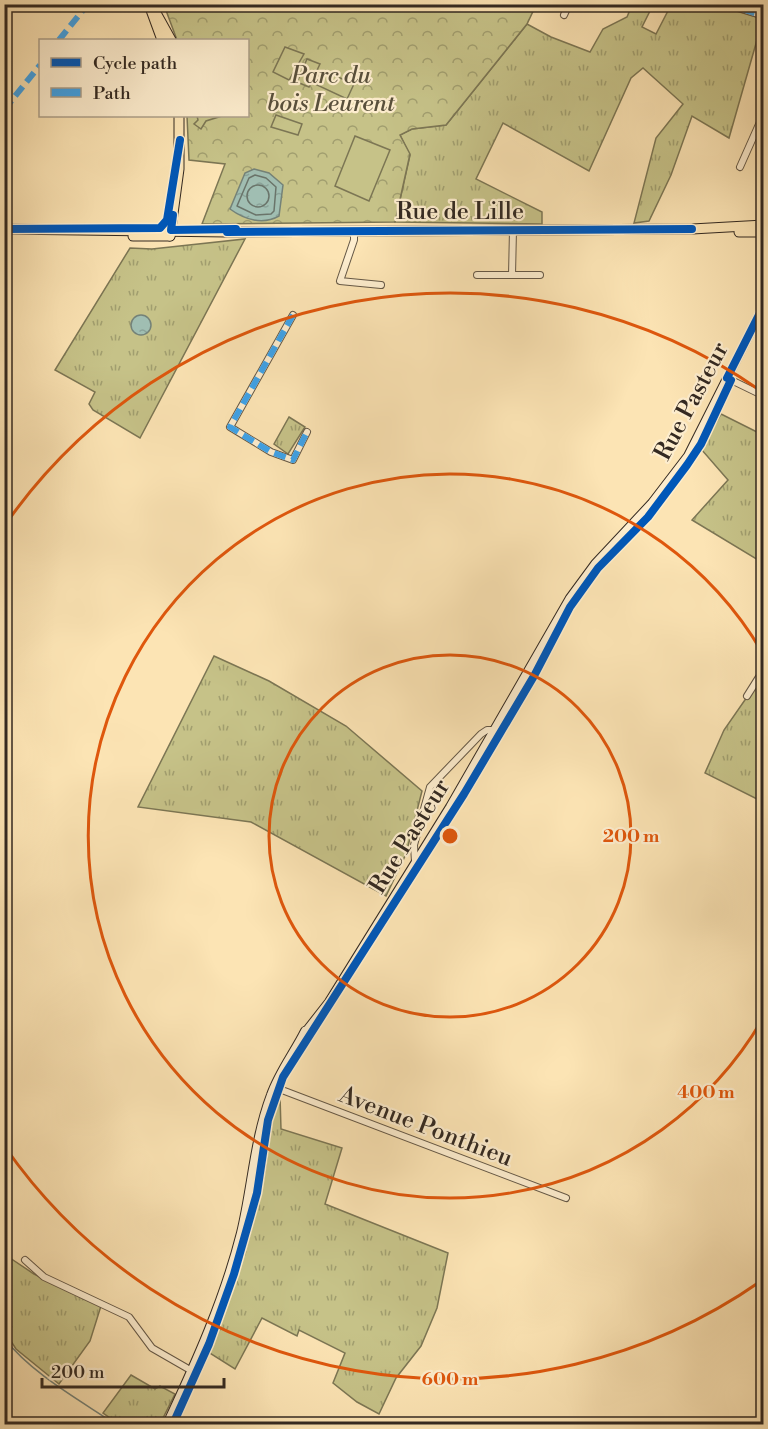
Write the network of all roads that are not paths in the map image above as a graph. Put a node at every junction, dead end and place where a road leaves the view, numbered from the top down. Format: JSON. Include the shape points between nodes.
{"nodes":[{"id":1,"x":150,"y":4,"type":"edge"},
{"id":2,"x":569,"y":4,"type":"edge"},
{"id":3,"x":726,"y":4,"type":"edge"},
{"id":4,"x":747,"y":7,"type":"edge"},
{"id":5,"x":564,"y":15,"type":"dead end"},
{"id":6,"x":764,"y":16,"type":"edge"},
{"id":7,"x":162,"y":39,"type":"edge"},
{"id":8,"x":171,"y":39,"type":"edge"},
{"id":9,"x":764,"y":113,"type":"edge"},
{"id":10,"x":179,"y":117,"type":"edge"},
{"id":11,"x":740,"y":167,"type":"dead end"},
{"id":12,"x":764,"y":225,"type":"edge"},
{"id":13,"x":4,"y":229,"type":"edge"},
{"id":14,"x":692,"y":229,"type":"junction"},
{"id":15,"x":513,"y":230,"type":"junction"},
{"id":16,"x":354,"y":231,"type":"junction"},
{"id":17,"x":764,"y":232,"type":"edge"},
{"id":18,"x":171,"y":233,"type":"junction"},
{"id":19,"x":4,"y":235,"type":"edge"},
{"id":20,"x":477,"y":275,"type":"dead end"},
{"id":21,"x":512,"y":275,"type":"junction"},
{"id":22,"x":540,"y":275,"type":"dead end"},
{"id":23,"x":381,"y":285,"type":"dead end"},
{"id":24,"x":764,"y":305,"type":"edge"},
{"id":25,"x":293,"y":315,"type":"dead end"},
{"id":26,"x":727,"y":378,"type":"junction"},
{"id":27,"x":764,"y":396,"type":"edge"},
{"id":28,"x":307,"y":432,"type":"dead end"},
{"id":29,"x":764,"y":669,"type":"edge"},
{"id":30,"x":747,"y":696,"type":"dead end"},
{"id":31,"x":495,"y":730,"type":"junction"},
{"id":32,"x":415,"y":862,"type":"junction"},
{"id":33,"x":274,"y":1087,"type":"junction"},
{"id":34,"x":566,"y":1198,"type":"dead end"},
{"id":35,"x":25,"y":1260,"type":"dead end"},
{"id":36,"x":192,"y":1371,"type":"junction"},
{"id":37,"x":167,"y":1425,"type":"edge"}],
"edges":[{"from":1,"to":7,"type":"main road"},
{"from":1,"to":8,"type":"main road"},
{"from":2,"to":5,"type":"street"},
{"from":3,"to":4,"type":"street"},
{"from":4,"to":6,"type":"street"},
{"from":9,"to":11,"type":"street"},
{"from":10,"to":18,"type":"main road"},
{"from":12,"to":14,"type":"main road","name":"Rue de Lille"},
{"from":13,"to":18,"type":"main road","name":"Rue de Lille"},
{"from":14,"to":15,"type":"main road","name":"Rue de Lille"},
{"from":14,"to":17,"type":"main road","name":"Rue de Lille"},
{"from":15,"to":16,"type":"main road","name":"Rue de Lille"},
{"from":15,"to":21,"type":"street"},
{"from":16,"to":18,"type":"main road","name":"Rue de Lille"},
{"from":16,"to":23,"type":"street","via":[[340,281]]},
{"from":18,"to":19,"type":"main road","name":"Rue de Lille"},
{"from":20,"to":21,"type":"street"},
{"from":21,"to":22,"type":"street"},
{"from":24,"to":26,"type":"main road","name":"Rue Pasteur"},
{"from":25,"to":28,"type":"street","via":[[230,427],[271,452],[293,460]]},
{"from":26,"to":27,"type":"street"},
{"from":26,"to":31,"type":"main road","name":"Rue Pasteur","via":[[688,456],[643,514],[583,579]]},
{"from":29,"to":30,"type":"street"},
{"from":31,"to":32,"type":"main road","name":"Rue Pasteur"},
{"from":31,"to":32,"type":"street","name":"Rue Pasteur","via":[[481,734],[430,787],[414,845]]},
{"from":32,"to":33,"type":"main road","name":"Rue Pasteur","via":[[348,968],[321,1002]]},
{"from":33,"to":34,"type":"street","name":"Avenue Ponthieu"},
{"from":33,"to":36,"type":"main road","name":"Rue Pasteur","via":[[258,1143],[257,1174],[220,1301]]},
{"from":35,"to":36,"type":"street","via":[[44,1277],[129,1317],[152,1348]]},
{"from":36,"to":37,"type":"main road","name":"Rue Pasteur"}]}
